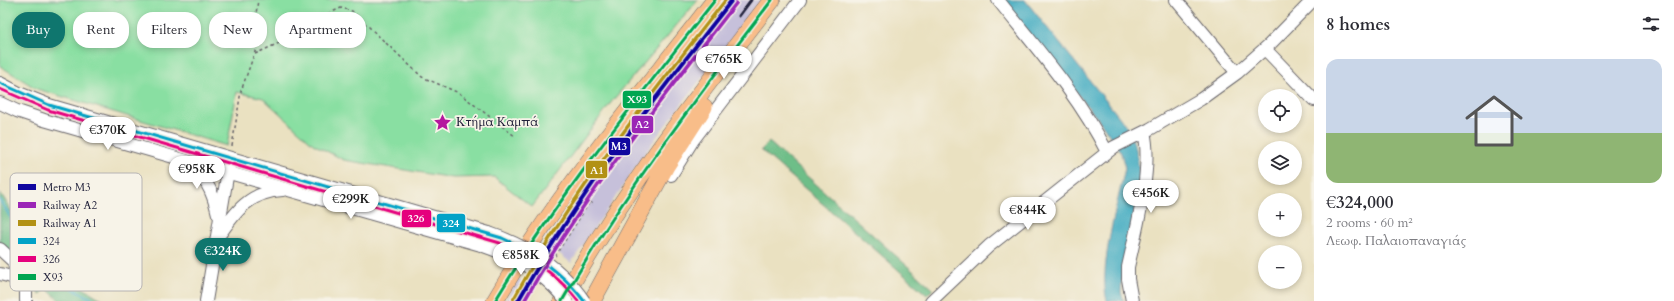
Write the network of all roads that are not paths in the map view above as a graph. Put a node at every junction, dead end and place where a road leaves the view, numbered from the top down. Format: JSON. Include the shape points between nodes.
{"nodes":[{"id":1,"x":715,"y":0,"type":"edge"},
{"id":2,"x":772,"y":0,"type":"edge"},
{"id":3,"x":800,"y":0,"type":"edge"},
{"id":4,"x":998,"y":0,"type":"edge"},
{"id":5,"x":1176,"y":0,"type":"edge"},
{"id":6,"x":1312,"y":1,"type":"edge"},
{"id":7,"x":742,"y":39,"type":"junction"},
{"id":8,"x":1265,"y":49,"type":"junction"},
{"id":9,"x":1237,"y":73,"type":"junction"},
{"id":10,"x":0,"y":83,"type":"edge"},
{"id":11,"x":1314,"y":100,"type":"edge"},
{"id":12,"x":0,"y":103,"type":"edge"},
{"id":13,"x":1140,"y":134,"type":"junction"},
{"id":14,"x":1110,"y":150,"type":"junction"},
{"id":15,"x":179,"y":158,"type":"junction"},
{"id":16,"x":230,"y":158,"type":"junction"},
{"id":17,"x":228,"y":172,"type":"junction"},
{"id":18,"x":671,"y":175,"type":"dead end"},
{"id":19,"x":293,"y":190,"type":"junction"},
{"id":20,"x":220,"y":218,"type":"junction"},
{"id":21,"x":537,"y":235,"type":"junction"},
{"id":22,"x":216,"y":240,"type":"junction"},
{"id":23,"x":0,"y":249,"type":"edge"},
{"id":24,"x":10,"y":258,"type":"edge"},
{"id":25,"x":0,"y":274,"type":"edge"},
{"id":26,"x":10,"y":277,"type":"edge"},
{"id":27,"x":206,"y":301,"type":"edge"},
{"id":28,"x":486,"y":301,"type":"edge"},
{"id":29,"x":495,"y":301,"type":"edge"},
{"id":30,"x":562,"y":301,"type":"edge"},
{"id":31,"x":566,"y":301,"type":"edge"},
{"id":32,"x":584,"y":301,"type":"edge"},
{"id":33,"x":592,"y":301,"type":"edge"},
{"id":34,"x":931,"y":301,"type":"edge"},
{"id":35,"x":1132,"y":301,"type":"edge"}],
"edges":[{"from":1,"to":21,"type":"highway","via":[[597,152]]},
{"from":2,"to":7,"type":"highway"},
{"from":3,"to":18,"type":"street","via":[[693,140]]},
{"from":4,"to":14,"type":"street","via":[[1050,64]]},
{"from":5,"to":9,"type":"street"},
{"from":6,"to":8,"type":"street"},
{"from":7,"to":30,"type":"highway","via":[[645,168],[611,218]]},
{"from":7,"to":33,"type":"highway","via":[[714,94],[666,166]]},
{"from":8,"to":9,"type":"street"},
{"from":8,"to":11,"type":"street"},
{"from":9,"to":13,"type":"street","via":[[1201,99]]},
{"from":10,"to":16,"type":"street","via":[[49,105]]},
{"from":12,"to":15,"type":"street","via":[[44,120]]},
{"from":13,"to":14,"type":"street"},
{"from":13,"to":35,"type":"street","via":[[1147,144],[1146,164],[1128,267]]},
{"from":14,"to":34,"type":"street","via":[[990,246]]},
{"from":15,"to":17,"type":"street"},
{"from":15,"to":20,"type":"street","via":[[204,179],[215,200]]},
{"from":16,"to":17,"type":"street"},
{"from":16,"to":32,"type":"street","bridge":true,"via":[[489,233],[518,245],[550,264],[574,287]]},
{"from":17,"to":19,"type":"street"},
{"from":17,"to":20,"type":"street"},
{"from":19,"to":22,"type":"street","via":[[271,191],[249,199],[232,216]]},
{"from":19,"to":31,"type":"street","bridge":true,"via":[[481,245],[515,258],[554,287]]},
{"from":20,"to":22,"type":"street"},
{"from":21,"to":28,"type":"highway"},
{"from":21,"to":29,"type":"highway"},
{"from":22,"to":27,"type":"street"},
{"from":23,"to":24,"type":"street"},
{"from":25,"to":26,"type":"street"}]}
